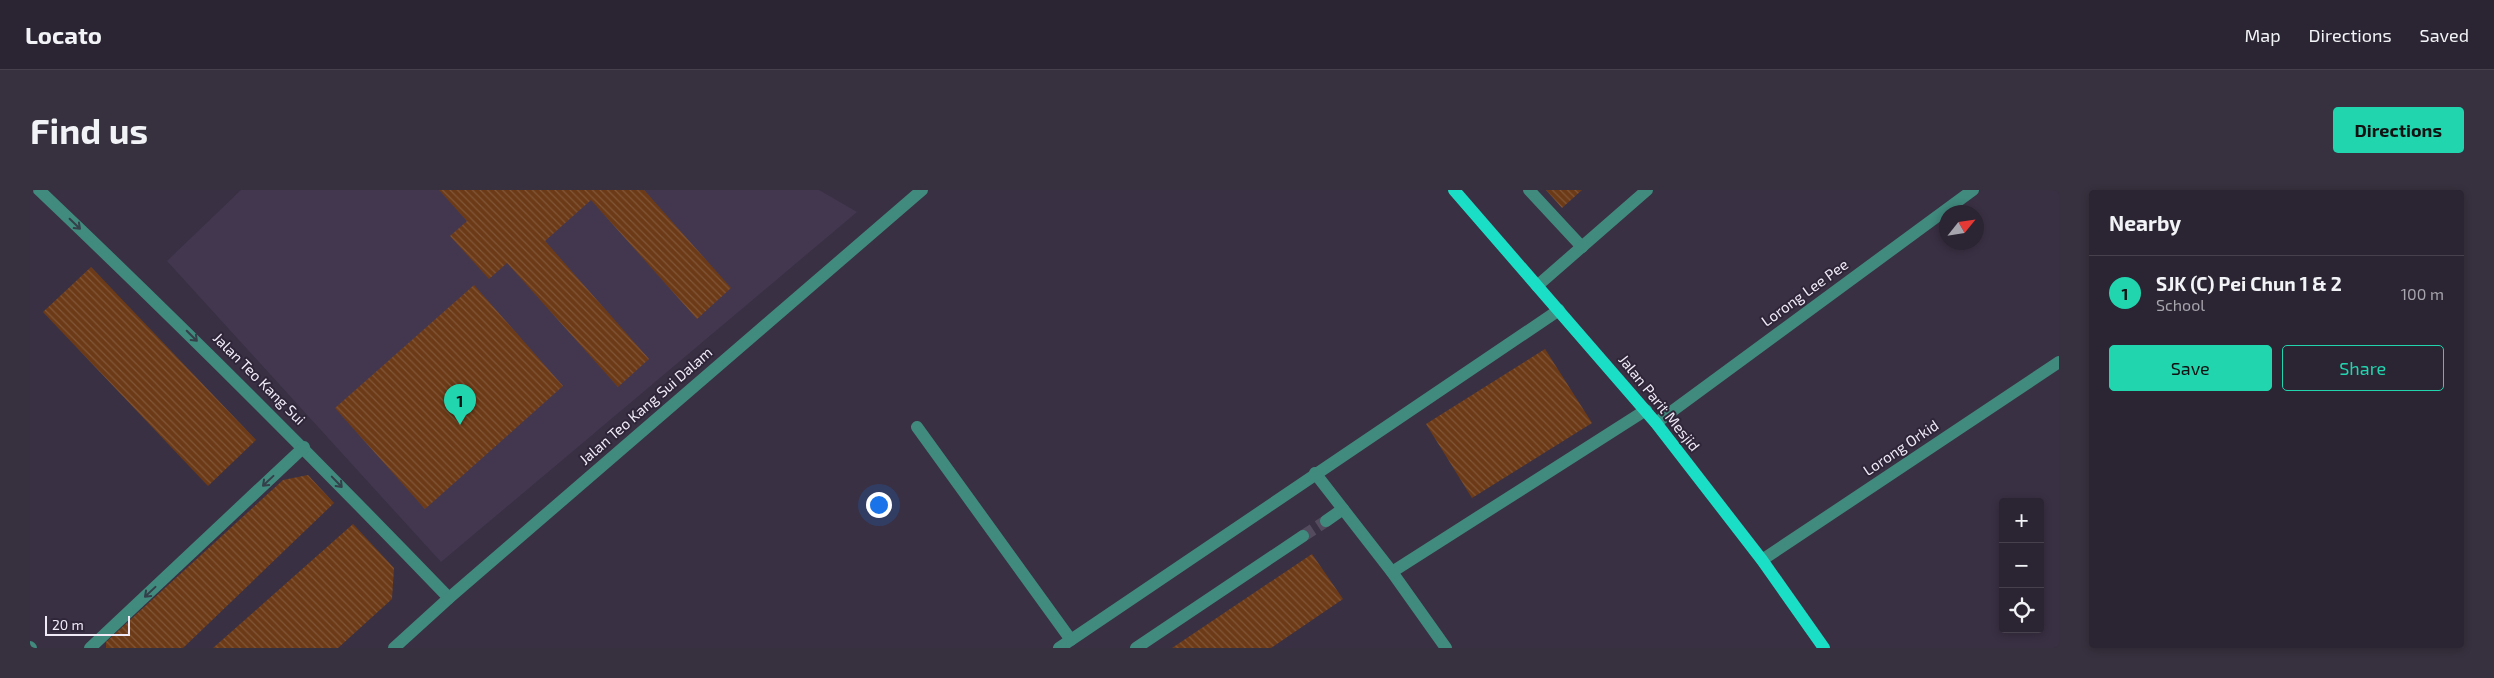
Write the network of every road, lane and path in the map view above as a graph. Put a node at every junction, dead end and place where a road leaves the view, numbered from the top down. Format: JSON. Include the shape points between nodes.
{"nodes":[{"id":1,"x":39,"y":190,"type":"edge"},
{"id":2,"x":922,"y":190,"type":"edge"},
{"id":3,"x":1454,"y":190,"type":"edge"},
{"id":4,"x":1529,"y":190,"type":"edge"},
{"id":5,"x":1647,"y":190,"type":"edge"},
{"id":6,"x":1974,"y":190,"type":"edge"},
{"id":7,"x":30,"y":199,"type":"edge"},
{"id":8,"x":1582,"y":247,"type":"junction"},
{"id":9,"x":1537,"y":286,"type":"junction"},
{"id":10,"x":1559,"y":310,"type":"junction"},
{"id":11,"x":2059,"y":362,"type":"edge"},
{"id":12,"x":1646,"y":410,"type":"junction"},
{"id":13,"x":1656,"y":423,"type":"junction"},
{"id":14,"x":917,"y":426,"type":"dead end"},
{"id":15,"x":304,"y":447,"type":"junction"},
{"id":16,"x":1315,"y":473,"type":"junction"},
{"id":17,"x":1343,"y":509,"type":"junction"},
{"id":18,"x":1326,"y":521,"type":"tunnel mouth"},
{"id":19,"x":1303,"y":536,"type":"tunnel mouth"},
{"id":20,"x":1762,"y":560,"type":"junction"},
{"id":21,"x":1392,"y":572,"type":"junction"},
{"id":22,"x":449,"y":598,"type":"junction"},
{"id":23,"x":1071,"y":640,"type":"junction"},
{"id":24,"x":90,"y":648,"type":"edge"},
{"id":25,"x":394,"y":648,"type":"edge"},
{"id":26,"x":1059,"y":648,"type":"edge"},
{"id":27,"x":1136,"y":648,"type":"edge"},
{"id":28,"x":1446,"y":648,"type":"edge"},
{"id":29,"x":1824,"y":648,"type":"edge"}],
"edges":[{"from":1,"to":7,"type":"street"},
{"from":1,"to":15,"type":"street","name":"Jalan Teo Kang Sui","one_way":true,"via":[[185,328]]},
{"from":2,"to":22,"type":"street","name":"Jalan Teo Kang Sui Dalam"},
{"from":3,"to":9,"type":"main road","name":"Jalan Parit Mesjid"},
{"from":4,"to":8,"type":"street"},
{"from":5,"to":8,"type":"street"},
{"from":6,"to":13,"type":"street","name":"Lorong Lee Pee"},
{"from":8,"to":9,"type":"street"},
{"from":9,"to":10,"type":"main road","name":"Jalan Parit Mesjid"},
{"from":10,"to":12,"type":"main road","name":"Jalan Parit Mesjid"},
{"from":10,"to":16,"type":"street"},
{"from":11,"to":20,"type":"street","name":"Lorong Orkid"},
{"from":12,"to":13,"type":"main road","name":"Jalan Parit Mesjid"},
{"from":12,"to":21,"type":"street"},
{"from":13,"to":20,"type":"main road","name":"Jalan Parit Mesjid"},
{"from":14,"to":23,"type":"street"},
{"from":15,"to":22,"type":"street","name":"Jalan Teo Kang Sui","one_way":true},
{"from":15,"to":24,"type":"street","one_way":true},
{"from":16,"to":17,"type":"street"},
{"from":16,"to":23,"type":"street"},
{"from":17,"to":18,"type":"street"},
{"from":17,"to":21,"type":"street"},
{"from":19,"to":27,"type":"street"},
{"from":20,"to":29,"type":"main road","name":"Jalan Parit Mesjid"},
{"from":21,"to":28,"type":"street"},
{"from":22,"to":25,"type":"street","name":"Jalan Teo Kang Sui Dalam"},
{"from":23,"to":26,"type":"street"}]}
